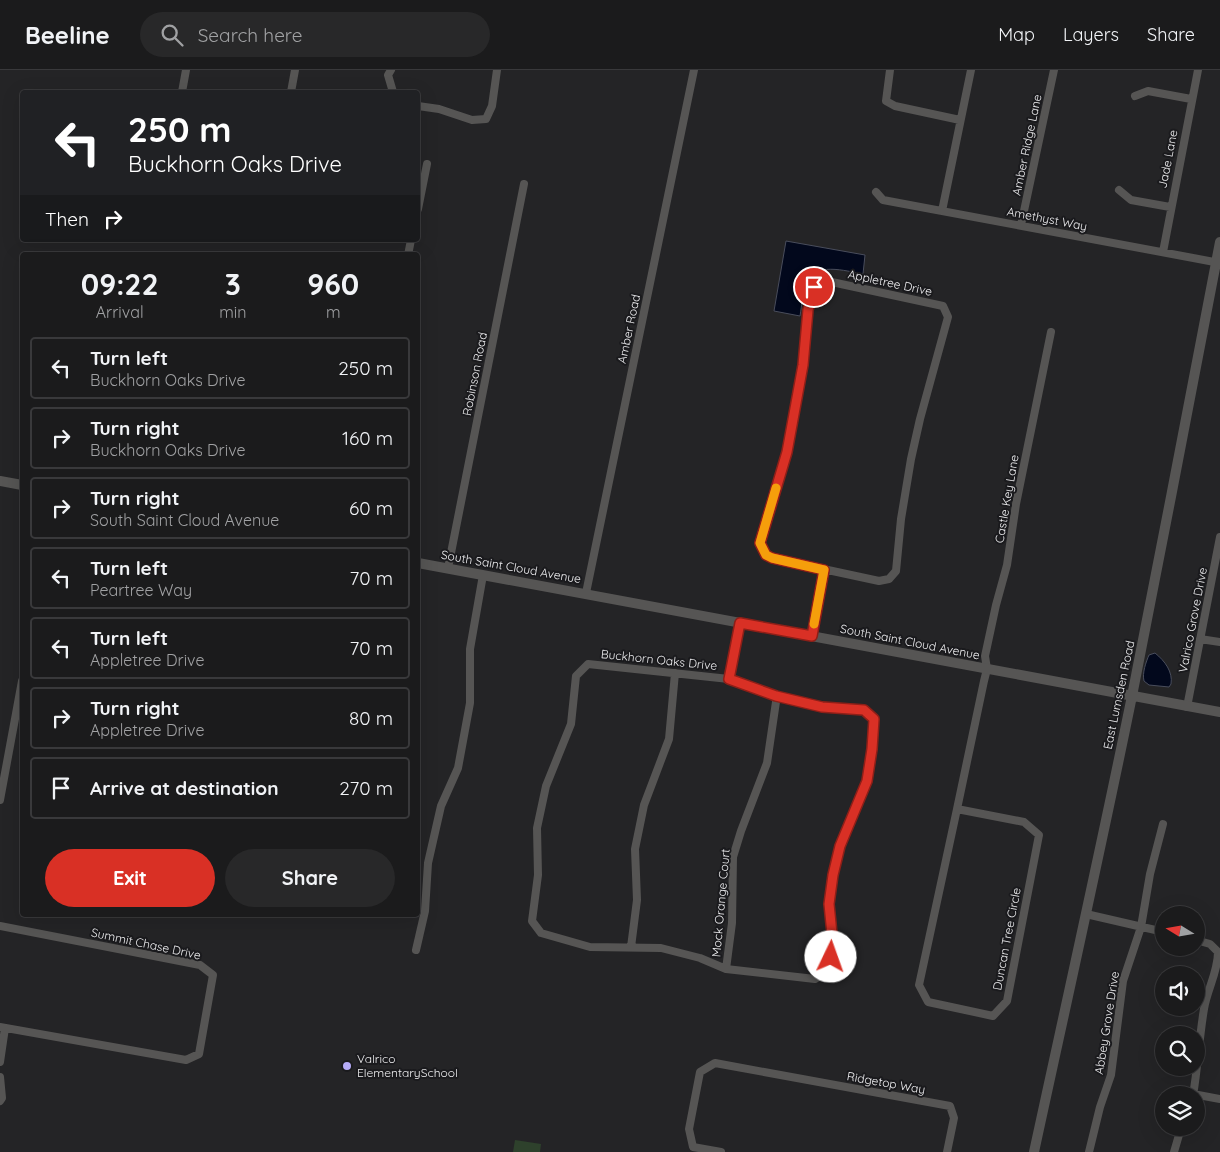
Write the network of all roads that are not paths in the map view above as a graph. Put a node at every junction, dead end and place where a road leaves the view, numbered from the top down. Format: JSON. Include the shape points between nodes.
{"nodes":[{"id":1,"x":186,"y":70,"type":"edge"},
{"id":2,"x":295,"y":70,"type":"edge"},
{"id":3,"x":391,"y":70,"type":"edge"},
{"id":4,"x":497,"y":70,"type":"edge"},
{"id":5,"x":694,"y":70,"type":"edge"},
{"id":6,"x":890,"y":70,"type":"edge"},
{"id":7,"x":971,"y":70,"type":"edge"},
{"id":8,"x":1054,"y":70,"type":"edge"},
{"id":9,"x":1198,"y":70,"type":"edge"},
{"id":10,"x":182,"y":90,"type":"edge"},
{"id":11,"x":291,"y":90,"type":"edge"},
{"id":12,"x":392,"y":90,"type":"edge"},
{"id":13,"x":1135,"y":96,"type":"dead end"},
{"id":14,"x":1191,"y":98,"type":"junction"},
{"id":15,"x":420,"y":106,"type":"edge"},
{"id":16,"x":960,"y":120,"type":"junction"},
{"id":17,"x":427,"y":164,"type":"dead end"},
{"id":18,"x":524,"y":184,"type":"dead end"},
{"id":19,"x":1119,"y":190,"type":"dead end"},
{"id":20,"x":876,"y":192,"type":"dead end"},
{"id":21,"x":420,"y":199,"type":"edge"},
{"id":22,"x":1170,"y":207,"type":"junction"},
{"id":23,"x":942,"y":211,"type":"junction"},
{"id":24,"x":1021,"y":226,"type":"junction"},
{"id":25,"x":1220,"y":242,"type":"edge"},
{"id":26,"x":1163,"y":252,"type":"junction"},
{"id":27,"x":1218,"y":262,"type":"edge"},
{"id":28,"x":1051,"y":332,"type":"dead end"},
{"id":29,"x":0,"y":481,"type":"edge"},
{"id":30,"x":20,"y":485,"type":"edge"},
{"id":31,"x":1220,"y":537,"type":"edge"},
{"id":32,"x":420,"y":563,"type":"edge"},
{"id":33,"x":448,"y":568,"type":"junction"},
{"id":34,"x":824,"y":570,"type":"junction"},
{"id":35,"x":483,"y":575,"type":"junction"},
{"id":36,"x":586,"y":593,"type":"junction"},
{"id":37,"x":740,"y":623,"type":"junction"},
{"id":38,"x":812,"y":636,"type":"junction"},
{"id":39,"x":1200,"y":639,"type":"junction"},
{"id":40,"x":1220,"y":642,"type":"edge"},
{"id":41,"x":986,"y":669,"type":"junction"},
{"id":42,"x":675,"y":673,"type":"junction"},
{"id":43,"x":729,"y":679,"type":"junction"},
{"id":44,"x":20,"y":692,"type":"edge"},
{"id":45,"x":776,"y":696,"type":"junction"},
{"id":46,"x":1132,"y":697,"type":"junction"},
{"id":47,"x":1187,"y":707,"type":"junction"},
{"id":48,"x":1220,"y":712,"type":"edge"},
{"id":49,"x":0,"y":800,"type":"edge"},
{"id":50,"x":957,"y":809,"type":"junction"},
{"id":51,"x":1163,"y":824,"type":"dead end"},
{"id":52,"x":1086,"y":914,"type":"junction"},
{"id":53,"x":0,"y":926,"type":"edge"},
{"id":54,"x":1141,"y":927,"type":"junction"},
{"id":55,"x":1155,"y":930,"type":"edge"},
{"id":56,"x":1205,"y":943,"type":"edge"},
{"id":57,"x":631,"y":947,"type":"junction"},
{"id":58,"x":416,"y":950,"type":"dead end"},
{"id":59,"x":726,"y":969,"type":"junction"},
{"id":60,"x":3,"y":1027,"type":"edge"},
{"id":61,"x":0,"y":1062,"type":"edge"},
{"id":62,"x":0,"y":1077,"type":"edge"},
{"id":63,"x":1194,"y":1086,"type":"edge"},
{"id":64,"x":1205,"y":1097,"type":"edge"},
{"id":65,"x":1220,"y":1099,"type":"edge"},
{"id":66,"x":0,"y":1101,"type":"edge"},
{"id":67,"x":1179,"y":1136,"type":"edge"},
{"id":68,"x":721,"y":1152,"type":"edge"},
{"id":69,"x":947,"y":1152,"type":"edge"},
{"id":70,"x":1034,"y":1152,"type":"edge"},
{"id":71,"x":1089,"y":1152,"type":"edge"},
{"id":72,"x":1174,"y":1152,"type":"edge"}],
"edges":[{"from":1,"to":10,"type":"street"},
{"from":2,"to":11,"type":"street"},
{"from":3,"to":12,"type":"street","via":[[388,75]]},
{"from":4,"to":15,"type":"street","via":[[492,106],[486,119],[472,120]]},
{"from":5,"to":36,"type":"street","name":"Amber Road"},
{"from":6,"to":16,"type":"street","via":[[886,101]]},
{"from":7,"to":16,"type":"street"},
{"from":8,"to":24,"type":"street","name":"Amber Ridge Lane"},
{"from":9,"to":14,"type":"street","name":"Jade Lane"},
{"from":13,"to":14,"type":"street","via":[[1148,92]]},
{"from":14,"to":22,"type":"street","name":"Jade Lane"},
{"from":16,"to":23,"type":"street"},
{"from":17,"to":21,"type":"street"},
{"from":18,"to":33,"type":"street","name":"Robinson Road"},
{"from":19,"to":22,"type":"street","via":[[1130,200]]},
{"from":20,"to":23,"type":"street","name":"Amethyst Way","via":[[883,200]]},
{"from":22,"to":26,"type":"street","name":"Jade Lane"},
{"from":23,"to":24,"type":"street","name":"Amethyst Way"},
{"from":24,"to":26,"type":"street","name":"Amethyst Way"},
{"from":25,"to":27,"type":"street","name":"East Lumsden Road"},
{"from":26,"to":27,"type":"street","name":"Amethyst Way"},
{"from":27,"to":46,"type":"street","name":"East Lumsden Road"},
{"from":28,"to":41,"type":"street","name":"Castle Key Lane","via":[[1007,565],[985,656]]},
{"from":29,"to":30,"type":"street"},
{"from":31,"to":39,"type":"street","name":"Valrico Grove Drive"},
{"from":32,"to":33,"type":"street","name":"South Saint Cloud Avenue"},
{"from":33,"to":35,"type":"street","name":"South Saint Cloud Avenue"},
{"from":34,"to":34,"type":"street","name":"Appletree Drive","via":[[772,558],[766,555],[760,543],[787,452],[814,287],[827,281],[943,306],[948,317],[910,460],[896,571],[889,579],[879,580]]},
{"from":34,"to":38,"type":"street"},
{"from":35,"to":36,"type":"street","name":"South Saint Cloud Avenue"},
{"from":35,"to":58,"type":"street","via":[[470,649],[470,703],[458,768],[441,806],[428,863],[425,911]]},
{"from":36,"to":37,"type":"street","name":"South Saint Cloud Avenue"},
{"from":37,"to":38,"type":"street","name":"South Saint Cloud Avenue"},
{"from":37,"to":43,"type":"street","name":"Buckhorn Oaks Drive"},
{"from":38,"to":41,"type":"street","name":"South Saint Cloud Avenue"},
{"from":39,"to":40,"type":"street"},
{"from":39,"to":47,"type":"street","name":"Valrico Grove Drive"},
{"from":41,"to":46,"type":"street","name":"South Saint Cloud Avenue"},
{"from":41,"to":50,"type":"street","name":"Duncan Tree Circle"},
{"from":42,"to":43,"type":"street","name":"Buckhorn Oaks Drive"},
{"from":42,"to":57,"type":"street","via":[[670,738],[644,805],[635,849],[637,900]]},
{"from":42,"to":57,"type":"street","name":"Buckhorn Oaks Drive","via":[[588,664],[576,676],[571,724],[546,786],[537,828],[538,875],[532,922],[541,933],[590,947]]},
{"from":43,"to":45,"type":"street","name":"Buckhorn Oaks Drive"},
{"from":44,"to":49,"type":"street"},
{"from":45,"to":59,"type":"street","name":"Mock Orange Court","via":[[767,763],[733,857],[732,923]]},
{"from":45,"to":59,"type":"street","name":"Buckhorn Oaks Drive","via":[[822,707],[864,710],[874,719],[867,781],[840,846],[833,875],[829,904],[833,944],[828,971],[815,980]]},
{"from":46,"to":47,"type":"street","name":"South Saint Cloud Avenue"},
{"from":46,"to":52,"type":"street","name":"East Lumsden Road"},
{"from":47,"to":48,"type":"street","name":"South Saint Cloud Avenue"},
{"from":50,"to":50,"type":"street","name":"Duncan Tree Circle","via":[[919,985],[928,1002],[992,1016],[1007,1001],[1040,835],[1024,822]]},
{"from":51,"to":54,"type":"street","name":"Abbey Grove Drive"},
{"from":52,"to":54,"type":"street"},
{"from":52,"to":70,"type":"street","name":"East Lumsden Road"},
{"from":53,"to":60,"type":"street","name":"Summit Chase Drive","via":[[200,965],[213,975],[199,1054],[186,1060]]},
{"from":54,"to":55,"type":"street"},
{"from":54,"to":71,"type":"street","name":"Abbey Grove Drive","via":[[1123,981],[1111,1075]]},
{"from":56,"to":63,"type":"street","via":[[1218,952],[1218,963],[1204,1008]]},
{"from":57,"to":59,"type":"street","name":"Buckhorn Oaks Drive","via":[[661,948]]},
{"from":60,"to":61,"type":"street"},
{"from":62,"to":66,"type":"street"},
{"from":64,"to":65,"type":"street"},
{"from":67,"to":72,"type":"street"},
{"from":68,"to":69,"type":"street","name":"Ridgetop Way","via":[[693,1147],[689,1129],[700,1072],[715,1063],[950,1106],[954,1118]]}]}
